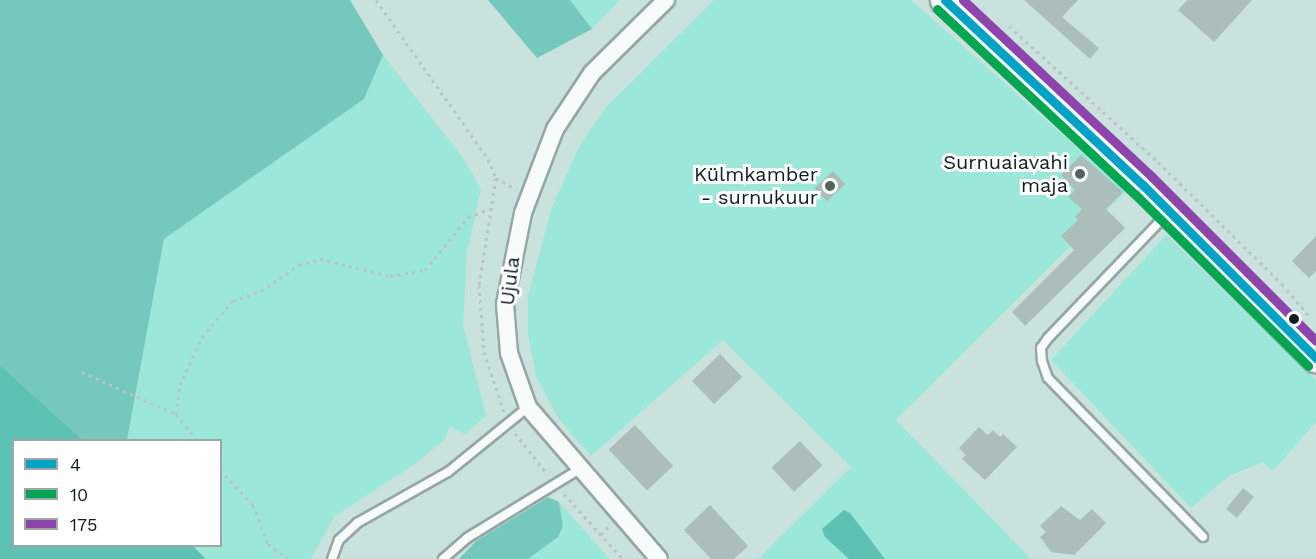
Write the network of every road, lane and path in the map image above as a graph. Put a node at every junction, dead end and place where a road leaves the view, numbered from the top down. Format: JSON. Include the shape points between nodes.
{"nodes":[{"id":1,"x":666,"y":0,"type":"edge"},
{"id":2,"x":945,"y":0,"type":"edge"},
{"id":3,"x":493,"y":208,"type":"dead end"},
{"id":4,"x":1169,"y":212,"type":"junction"},
{"id":5,"x":1314,"y":353,"type":"edge"},
{"id":6,"x":82,"y":372,"type":"dead end"},
{"id":7,"x":528,"y":407,"type":"junction"},
{"id":8,"x":176,"y":414,"type":"junction"},
{"id":9,"x":195,"y":439,"type":"edge"},
{"id":10,"x":578,"y":470,"type":"junction"},
{"id":11,"x":222,"y":472,"type":"edge"},
{"id":12,"x":610,"y":525,"type":"dead end"},
{"id":13,"x":601,"y":535,"type":"dead end"},
{"id":14,"x":1203,"y":537,"type":"dead end"},
{"id":15,"x":288,"y":559,"type":"edge"},
{"id":16,"x":332,"y":559,"type":"edge"},
{"id":17,"x":443,"y":559,"type":"edge"},
{"id":18,"x":658,"y":559,"type":"edge"}],
"edges":[{"from":1,"to":7,"type":"street","name":"Ujula","via":[[570,100],[523,213],[505,304],[509,353]]},
{"from":2,"to":4,"type":"highway"},
{"from":3,"to":8,"type":"path","via":[[468,217],[424,270],[390,276],[320,259],[299,265],[261,291],[233,301],[212,323],[194,351],[180,385]]},
{"from":4,"to":5,"type":"highway"},
{"from":4,"to":14,"type":"lane","via":[[1048,338],[1041,348],[1042,361],[1048,378]]},
{"from":6,"to":8,"type":"path"},
{"from":7,"to":10,"type":"street","name":"Ujula"},
{"from":7,"to":16,"type":"lane","via":[[448,472],[357,523],[339,540]]},
{"from":8,"to":9,"type":"path"},
{"from":10,"to":17,"type":"lane","via":[[467,538]]},
{"from":10,"to":18,"type":"street","name":"Ujula"},
{"from":11,"to":15,"type":"path","via":[[253,505],[268,543]]},
{"from":12,"to":13,"type":"path"}]}
